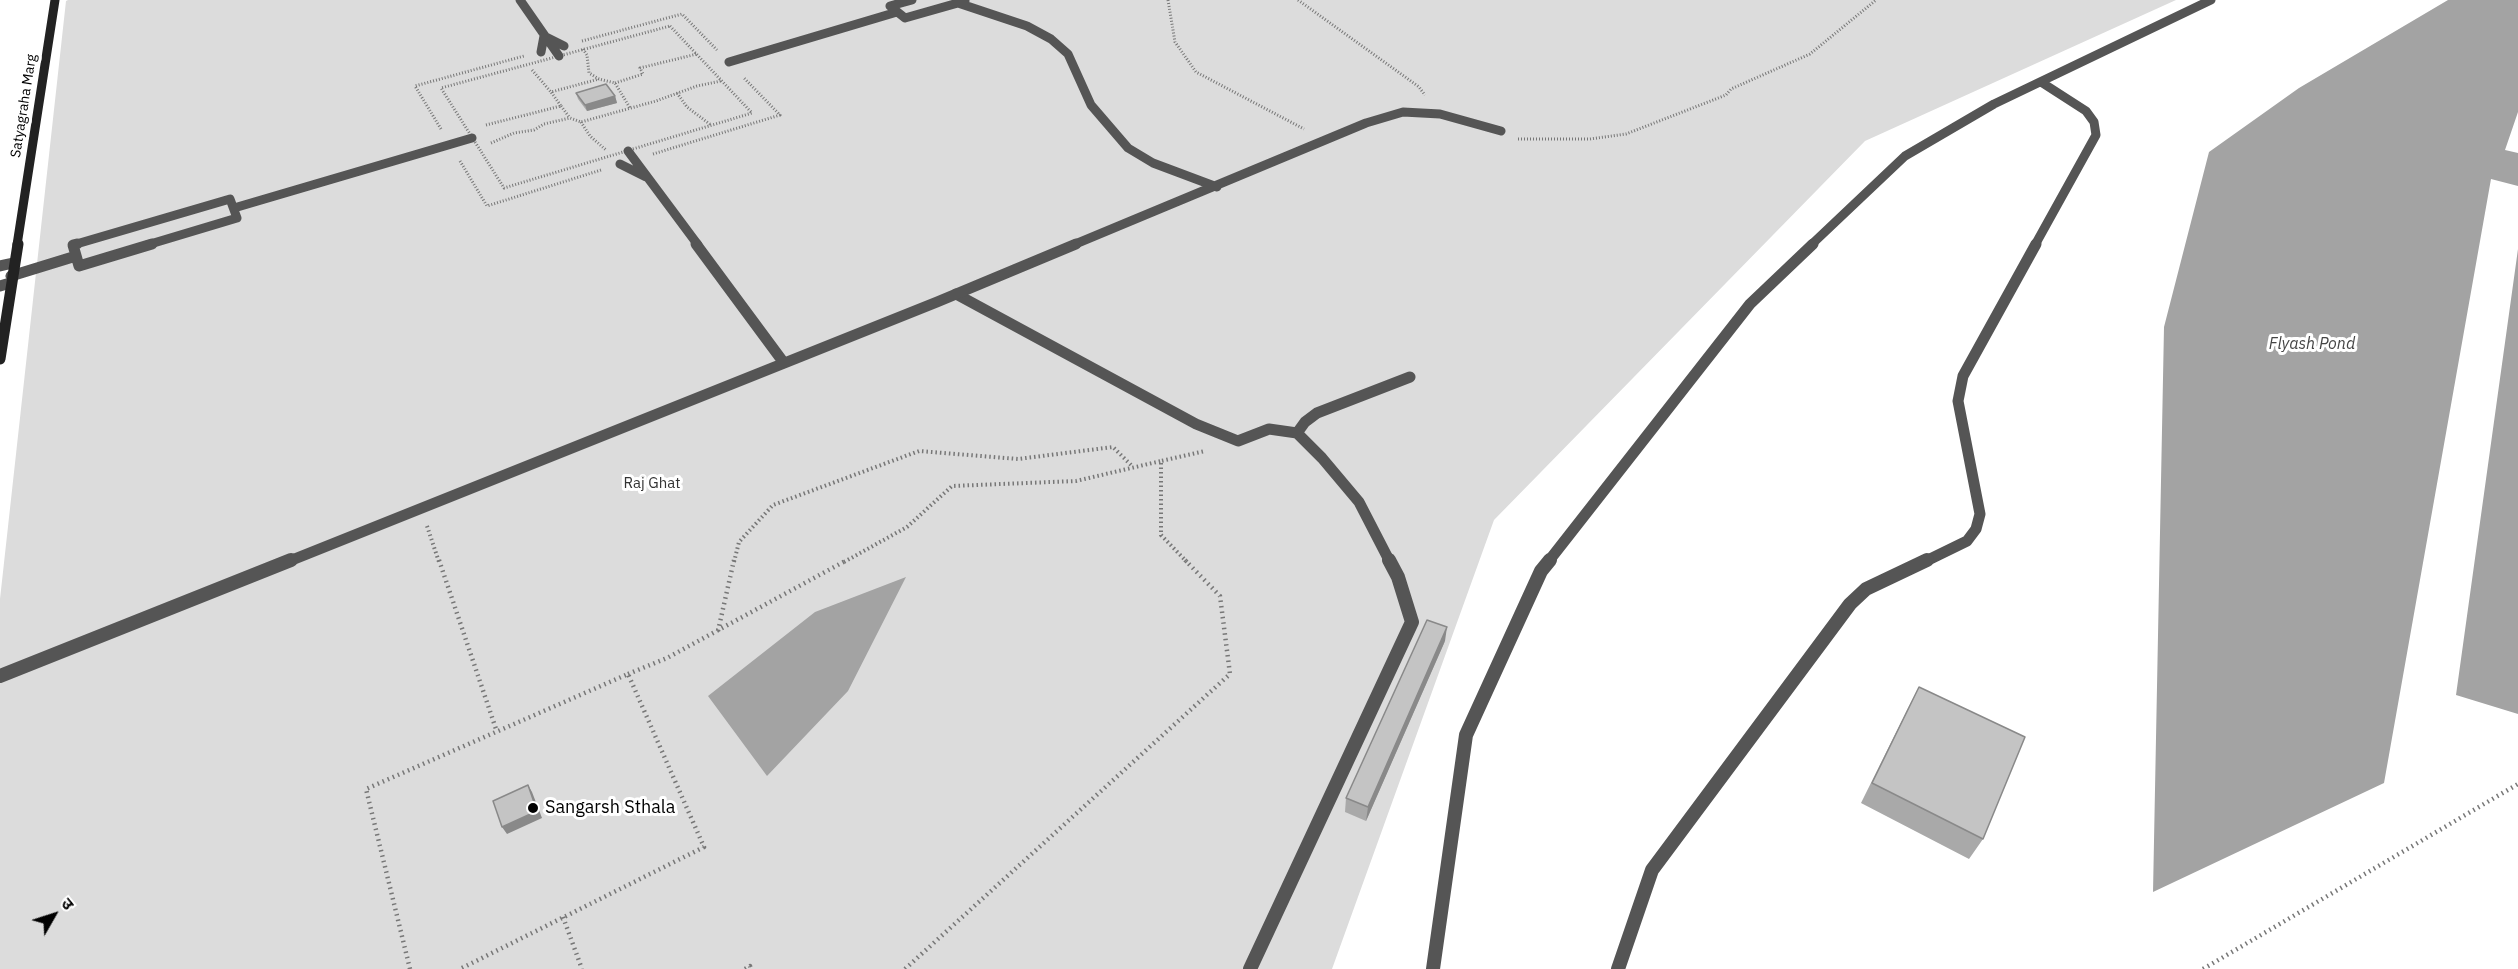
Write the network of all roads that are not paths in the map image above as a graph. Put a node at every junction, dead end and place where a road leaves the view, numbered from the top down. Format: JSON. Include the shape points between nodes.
{"nodes":[{"id":1,"x":55,"y":0,"type":"edge"},
{"id":2,"x":520,"y":0,"type":"edge"},
{"id":3,"x":912,"y":0,"type":"edge"},
{"id":4,"x":969,"y":0,"type":"edge"},
{"id":5,"x":2211,"y":0,"type":"edge"},
{"id":6,"x":958,"y":3,"type":"junction"},
{"id":7,"x":897,"y":12,"type":"junction"},
{"id":8,"x":544,"y":36,"type":"junction"},
{"id":9,"x":564,"y":46,"type":"road end"},
{"id":10,"x":541,"y":52,"type":"road end"},
{"id":11,"x":559,"y":56,"type":"road end"},
{"id":12,"x":729,"y":62,"type":"road end"},
{"id":13,"x":2041,"y":82,"type":"junction"},
{"id":14,"x":1501,"y":131,"type":"road end"},
{"id":15,"x":470,"y":134,"type":"road end"},
{"id":16,"x":628,"y":151,"type":"road end"},
{"id":17,"x":645,"y":156,"type":"road end"},
{"id":18,"x":620,"y":164,"type":"road end"},
{"id":19,"x":647,"y":177,"type":"junction"},
{"id":20,"x":1217,"y":187,"type":"junction"},
{"id":21,"x":234,"y":208,"type":"junction"},
{"id":22,"x":76,"y":255,"type":"junction"},
{"id":23,"x":13,"y":262,"type":"junction"},
{"id":24,"x":0,"y":266,"type":"edge"},
{"id":25,"x":7,"y":282,"type":"edge"},
{"id":26,"x":956,"y":294,"type":"junction"},
{"id":27,"x":0,"y":359,"type":"edge"},
{"id":28,"x":784,"y":363,"type":"junction"},
{"id":29,"x":1410,"y":377,"type":"dead end"},
{"id":30,"x":1296,"y":434,"type":"junction"},
{"id":31,"x":0,"y":676,"type":"edge"},
{"id":32,"x":1250,"y":969,"type":"edge"},
{"id":33,"x":1433,"y":969,"type":"edge"},
{"id":34,"x":1618,"y":969,"type":"edge"}],
"edges":[{"from":1,"to":23,"type":"main road","name":"Satyagraha Marg"},
{"from":2,"to":8,"type":"street"},
{"from":3,"to":7,"type":"street","via":[[890,6]]},
{"from":4,"to":6,"type":"street"},
{"from":5,"to":13,"type":"street"},
{"from":6,"to":7,"type":"street","via":[[905,18]]},
{"from":6,"to":20,"type":"street","via":[[1027,26],[1051,39],[1068,54],[1091,105],[1128,148],[1153,163]]},
{"from":7,"to":12,"type":"street"},
{"from":8,"to":9,"type":"street"},
{"from":8,"to":10,"type":"street"},
{"from":8,"to":11,"type":"street"},
{"from":13,"to":33,"type":"street","via":[[1994,104],[1905,156],[1750,304],[1541,571],[1466,735]]},
{"from":13,"to":34,"type":"street","via":[[2086,111],[2094,122],[2096,135],[1964,376],[1958,401],[1980,514],[1976,529],[1967,541],[1866,589],[1850,604],[1652,870]]},
{"from":14,"to":20,"type":"street","via":[[1440,114],[1403,112],[1366,123]]},
{"from":15,"to":21,"type":"street","via":[[450,144]]},
{"from":16,"to":19,"type":"street"},
{"from":17,"to":19,"type":"street"},
{"from":18,"to":19,"type":"street"},
{"from":19,"to":28,"type":"street"},
{"from":20,"to":26,"type":"street"},
{"from":21,"to":22,"type":"street","via":[[230,199],[74,245]]},
{"from":21,"to":22,"type":"street","via":[[237,218],[79,266]]},
{"from":22,"to":25,"type":"street"},
{"from":23,"to":24,"type":"street"},
{"from":23,"to":25,"type":"main road","name":"Satyagraha Marg"},
{"from":25,"to":27,"type":"main road","name":"Satyagraha Marg"},
{"from":26,"to":28,"type":"street"},
{"from":26,"to":30,"type":"street","via":[[1169,409],[1238,441],[1269,429]]},
{"from":28,"to":31,"type":"street"},
{"from":29,"to":30,"type":"street","via":[[1317,413]]},
{"from":30,"to":32,"type":"street","via":[[1359,502],[1398,577],[1412,622]]}]}
